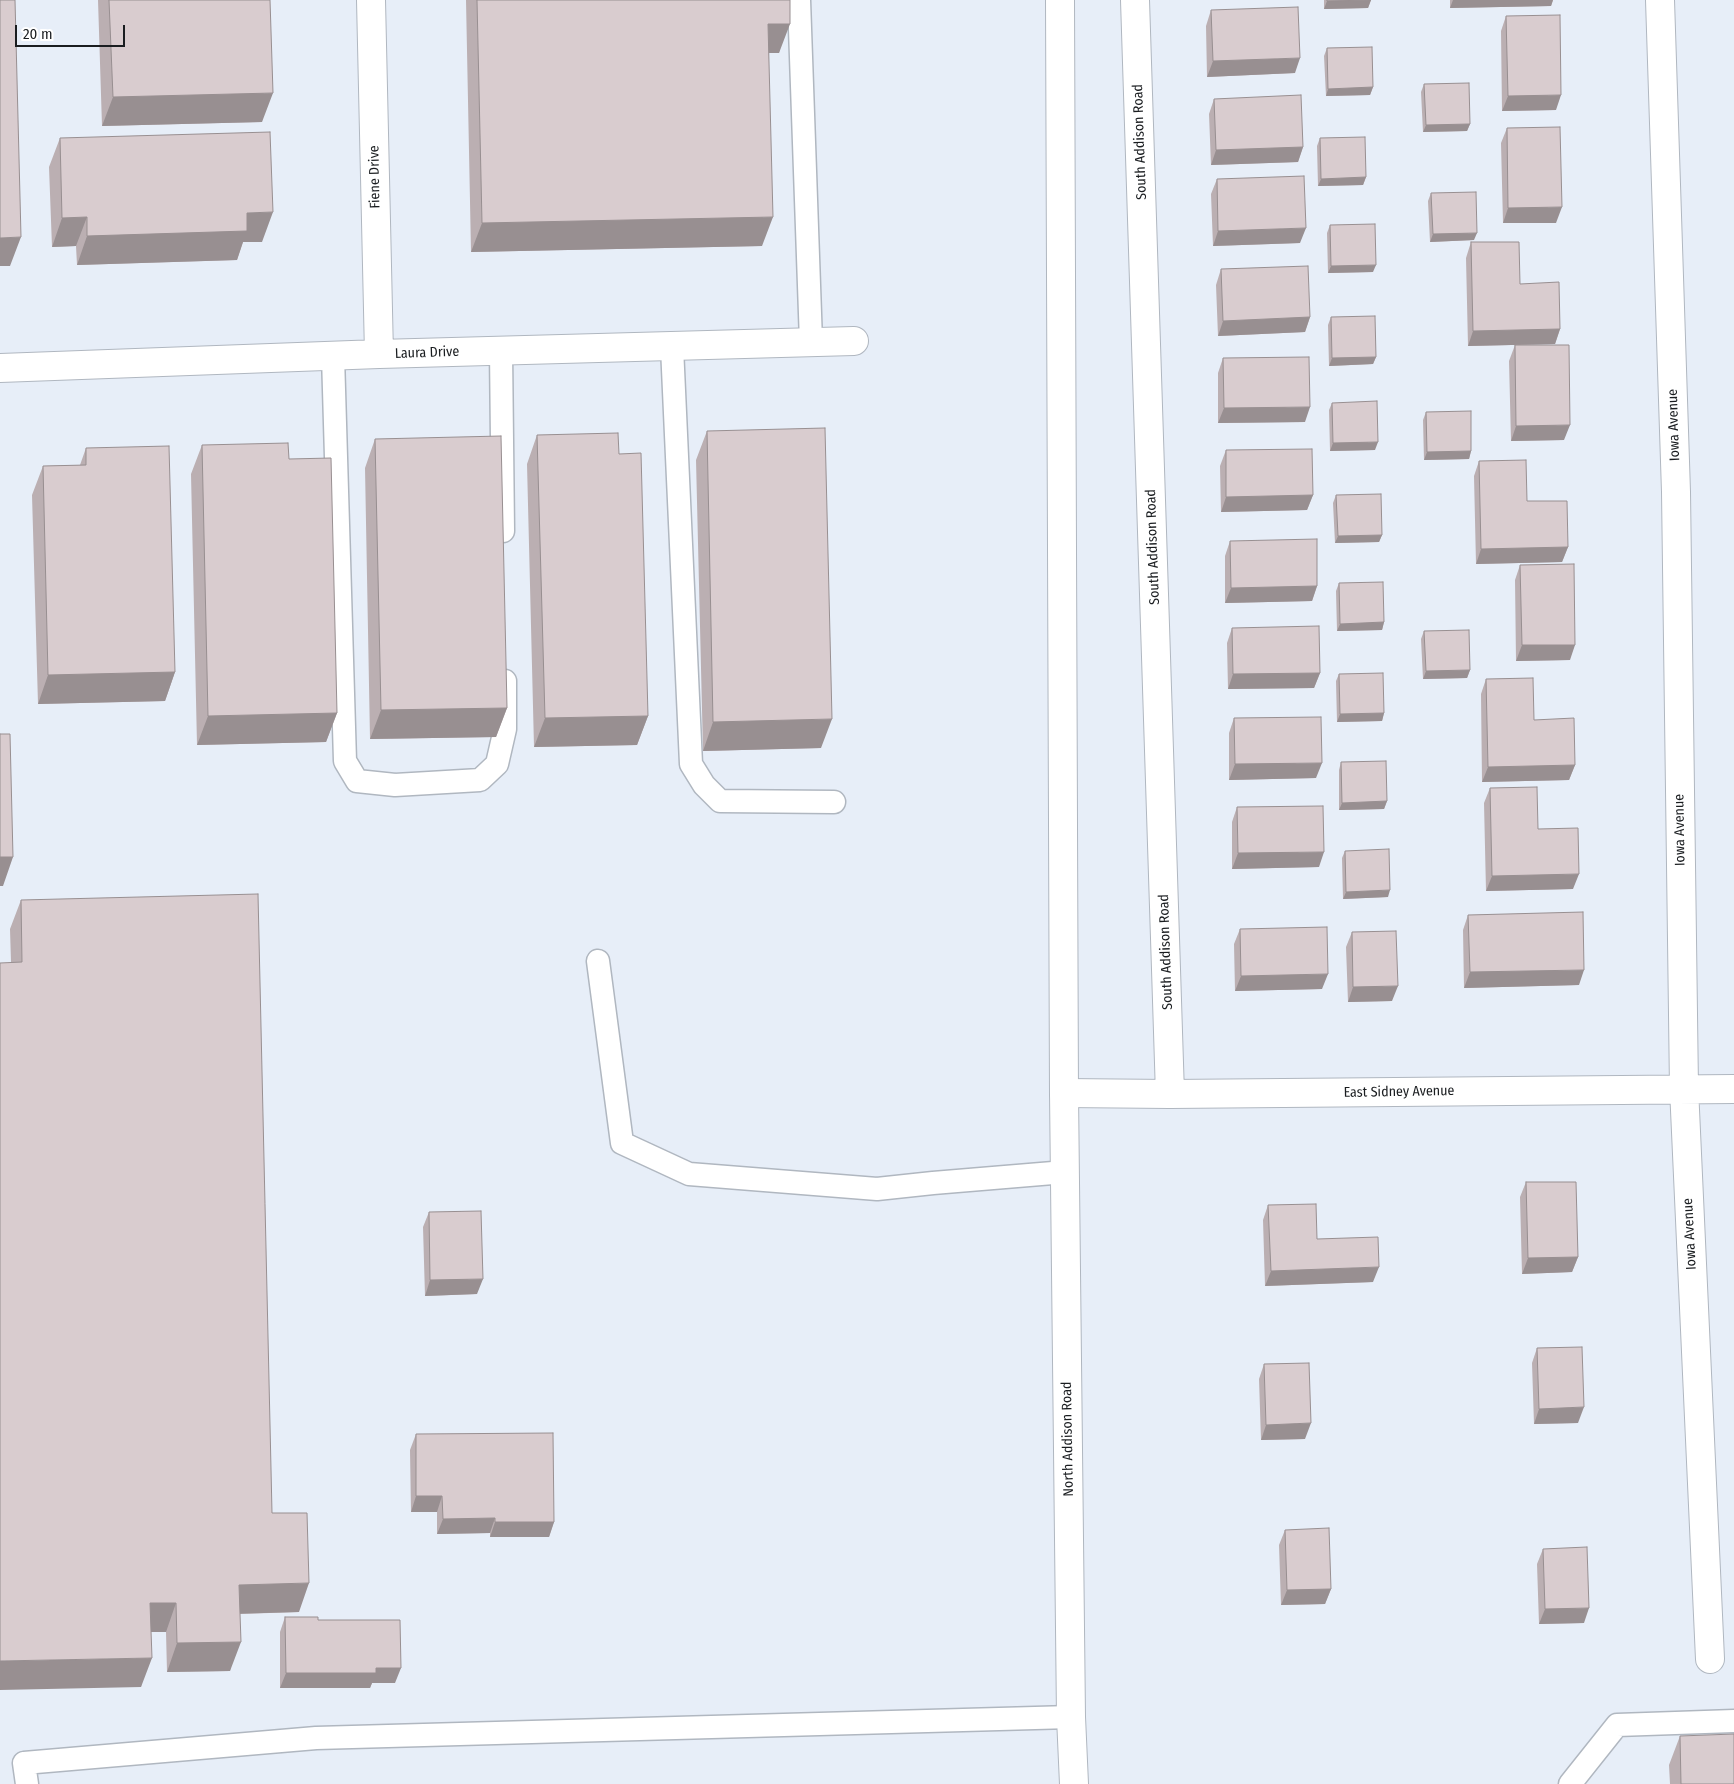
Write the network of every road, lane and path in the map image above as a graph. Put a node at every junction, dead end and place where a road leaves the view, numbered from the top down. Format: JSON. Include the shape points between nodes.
{"nodes":[{"id":1,"x":371,"y":0,"type":"edge"},
{"id":2,"x":799,"y":0,"type":"edge"},
{"id":3,"x":1060,"y":0,"type":"edge"},
{"id":4,"x":1135,"y":0,"type":"edge"},
{"id":5,"x":1660,"y":0,"type":"edge"},
{"id":6,"x":854,"y":341,"type":"dead end"},
{"id":7,"x":811,"y":342,"type":"junction"},
{"id":8,"x":672,"y":346,"type":"junction"},
{"id":9,"x":501,"y":351,"type":"junction"},
{"id":10,"x":379,"y":354,"type":"junction"},
{"id":11,"x":333,"y":356,"type":"junction"},
{"id":12,"x":0,"y":368,"type":"edge"},
{"id":13,"x":503,"y":550,"type":"edge"},
{"id":14,"x":504,"y":659,"type":"edge"},
{"id":15,"x":834,"y":802,"type":"dead end"},
{"id":16,"x":598,"y":961,"type":"dead end"},
{"id":17,"x":1684,"y":1088,"type":"junction"},
{"id":18,"x":1734,"y":1089,"type":"edge"},
{"id":19,"x":1064,"y":1093,"type":"junction"},
{"id":20,"x":1170,"y":1094,"type":"junction"},
{"id":21,"x":1065,"y":1172,"type":"junction"},
{"id":22,"x":1710,"y":1659,"type":"dead end"},
{"id":23,"x":1071,"y":1717,"type":"junction"},
{"id":24,"x":1734,"y":1721,"type":"edge"},
{"id":25,"x":27,"y":1784,"type":"edge"},
{"id":26,"x":1074,"y":1784,"type":"edge"},
{"id":27,"x":1570,"y":1784,"type":"edge"}],
"edges":[{"from":1,"to":10,"type":"street","name":"Fiene Drive"},
{"from":2,"to":7,"type":"lane"},
{"from":3,"to":19,"type":"street"},
{"from":4,"to":20,"type":"street","name":"South Addison Road"},
{"from":5,"to":17,"type":"street","name":"Iowa Avenue","via":[[1676,492]]},
{"from":6,"to":7,"type":"street","name":"Laura Drive"},
{"from":7,"to":8,"type":"street","name":"Laura Drive"},
{"from":8,"to":9,"type":"street","name":"Laura Drive"},
{"from":8,"to":15,"type":"lane","via":[[691,764],[704,785],[720,801]]},
{"from":9,"to":10,"type":"street","name":"Laura Drive"},
{"from":9,"to":13,"type":"lane"},
{"from":10,"to":11,"type":"street","name":"Laura Drive"},
{"from":11,"to":12,"type":"street","name":"Laura Drive"},
{"from":11,"to":14,"type":"lane","via":[[345,761],[357,782],[395,785],[480,780],[497,764],[505,729]]},
{"from":16,"to":21,"type":"lane","via":[[622,1143],[689,1174],[877,1190]]},
{"from":17,"to":18,"type":"street","name":"East Sidney Avenue"},
{"from":17,"to":20,"type":"street","name":"East Sidney Avenue"},
{"from":17,"to":22,"type":"street","name":"Iowa Avenue"},
{"from":19,"to":20,"type":"street","name":"East Sidney Avenue"},
{"from":19,"to":21,"type":"street","name":"North Addison Road"},
{"from":21,"to":23,"type":"street","name":"North Addison Road"},
{"from":23,"to":25,"type":"lane","via":[[316,1738],[24,1763]]},
{"from":23,"to":26,"type":"street","name":"North Addison Road"},
{"from":24,"to":27,"type":"lane","via":[[1617,1725]]}]}
